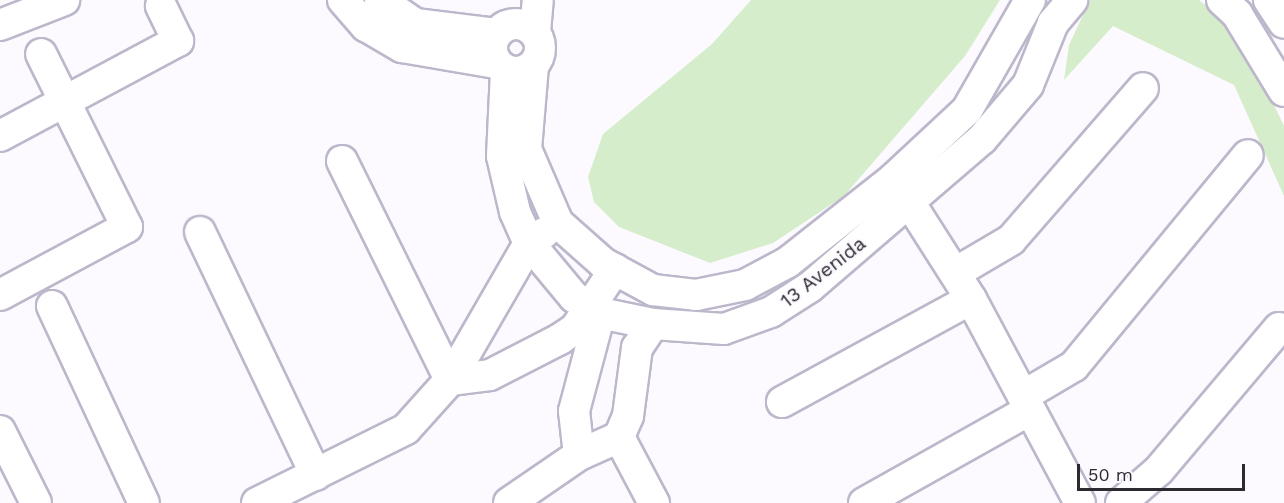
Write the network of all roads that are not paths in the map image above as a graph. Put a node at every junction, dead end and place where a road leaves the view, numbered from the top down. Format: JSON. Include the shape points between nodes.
{"nodes":[{"id":1,"x":64,"y":0,"type":"edge"},
{"id":2,"x":343,"y":0,"type":"edge"},
{"id":3,"x":380,"y":0,"type":"edge"},
{"id":4,"x":538,"y":0,"type":"edge"},
{"id":5,"x":1030,"y":0,"type":"edge"},
{"id":6,"x":1072,"y":0,"type":"edge"},
{"id":7,"x":1222,"y":0,"type":"edge"},
{"id":8,"x":1269,"y":0,"type":"edge"},
{"id":9,"x":161,"y":6,"type":"dead end"},
{"id":10,"x":501,"y":21,"type":"edge"},
{"id":11,"x":1284,"y":23,"type":"edge"},
{"id":12,"x":0,"y":25,"type":"edge"},
{"id":13,"x":535,"y":32,"type":"junction"},
{"id":14,"x":41,"y":54,"type":"dead end"},
{"id":15,"x":512,"y":67,"type":"junction"},
{"id":16,"x":1143,"y":88,"type":"dead end"},
{"id":17,"x":1284,"y":90,"type":"edge"},
{"id":18,"x":66,"y":102,"type":"junction"},
{"id":19,"x":0,"y":136,"type":"edge"},
{"id":20,"x":1248,"y":155,"type":"dead end"},
{"id":21,"x":342,"y":161,"type":"dead end"},
{"id":22,"x":903,"y":190,"type":"junction"},
{"id":23,"x":844,"y":219,"type":"junction"},
{"id":24,"x":558,"y":223,"type":"junction"},
{"id":25,"x":200,"y":232,"type":"dead end"},
{"id":26,"x":866,"y":240,"type":"junction"},
{"id":27,"x":529,"y":243,"type":"junction"},
{"id":28,"x":615,"y":269,"type":"junction"},
{"id":29,"x":955,"y":273,"type":"junction"},
{"id":30,"x":0,"y":295,"type":"edge"},
{"id":31,"x":971,"y":299,"type":"junction"},
{"id":32,"x":52,"y":306,"type":"dead end"},
{"id":33,"x":594,"y":311,"type":"junction"},
{"id":34,"x":653,"y":324,"type":"junction"},
{"id":35,"x":1279,"y":328,"type":"dead end"},
{"id":36,"x":450,"y":380,"type":"junction"},
{"id":37,"x":782,"y":402,"type":"dead end"},
{"id":38,"x":1027,"y":403,"type":"junction"},
{"id":39,"x":0,"y":431,"type":"edge"},
{"id":40,"x":619,"y":437,"type":"junction"},
{"id":41,"x":579,"y":456,"type":"junction"},
{"id":42,"x":316,"y":475,"type":"junction"},
{"id":43,"x":36,"y":503,"type":"edge"},
{"id":44,"x":144,"y":503,"type":"edge"},
{"id":45,"x":257,"y":503,"type":"edge"},
{"id":46,"x":509,"y":503,"type":"edge"},
{"id":47,"x":654,"y":503,"type":"edge"},
{"id":48,"x":864,"y":503,"type":"edge"},
{"id":49,"x":1080,"y":503,"type":"edge"},
{"id":50,"x":1121,"y":503,"type":"edge"}],
"edges":[{"from":1,"to":12,"type":"street"},
{"from":2,"to":15,"type":"street","via":[[366,26],[402,47]]},
{"from":3,"to":10,"type":"street","via":[[415,24]]},
{"from":4,"to":13,"type":"street"},
{"from":5,"to":22,"type":"street","name":"13 Avenida","via":[[967,110]]},
{"from":6,"to":22,"type":"street","name":"13 Avenida","via":[[1053,23],[1028,85],[982,139]]},
{"from":7,"to":17,"type":"street","via":[[1237,14]]},
{"from":8,"to":11,"type":"street"},
{"from":9,"to":18,"type":"street","via":[[178,41]]},
{"from":10,"to":13,"type":"street"},
{"from":10,"to":15,"type":"street","via":[[491,49]]},
{"from":13,"to":15,"type":"street","via":[[541,52]]},
{"from":14,"to":18,"type":"street"},
{"from":15,"to":24,"type":"street","name":"13 Avenida","via":[[526,149]]},
{"from":15,"to":27,"type":"street","via":[[502,156],[515,212]]},
{"from":16,"to":29,"type":"street","via":[[1011,240]]},
{"from":18,"to":19,"type":"street"},
{"from":18,"to":30,"type":"street","via":[[127,227]]},
{"from":20,"to":38,"type":"street","via":[[1074,366]]},
{"from":21,"to":36,"type":"street"},
{"from":22,"to":23,"type":"street","name":"13 Avenida"},
{"from":22,"to":26,"type":"street","name":"13 Avenida"},
{"from":22,"to":29,"type":"street"},
{"from":23,"to":26,"type":"street"},
{"from":23,"to":28,"type":"street","name":"13 Avenida","via":[[788,262],[745,285],[696,295],[653,290]]},
{"from":24,"to":27,"type":"street"},
{"from":24,"to":28,"type":"street","name":"13 Avenida","via":[[579,245]]},
{"from":25,"to":42,"type":"street"},
{"from":26,"to":34,"type":"street","name":"13 Avenida","via":[[810,287],[771,312],[724,329]]},
{"from":27,"to":33,"type":"street"},
{"from":27,"to":36,"type":"street"},
{"from":28,"to":33,"type":"street"},
{"from":29,"to":31,"type":"street"},
{"from":31,"to":37,"type":"street"},
{"from":31,"to":38,"type":"street"},
{"from":32,"to":44,"type":"street"},
{"from":33,"to":34,"type":"street","name":"13 Avenida"},
{"from":33,"to":36,"type":"street","via":[[560,339],[490,375]]},
{"from":33,"to":41,"type":"street","via":[[574,411]]},
{"from":34,"to":40,"type":"street","via":[[637,348],[628,416]]},
{"from":35,"to":50,"type":"street","via":[[1159,470]]},
{"from":36,"to":42,"type":"street","via":[[406,429]]},
{"from":38,"to":48,"type":"street"},
{"from":38,"to":49,"type":"street"},
{"from":39,"to":43,"type":"street"},
{"from":40,"to":41,"type":"street"},
{"from":40,"to":47,"type":"street"},
{"from":41,"to":46,"type":"street"},
{"from":42,"to":45,"type":"street"}]}
